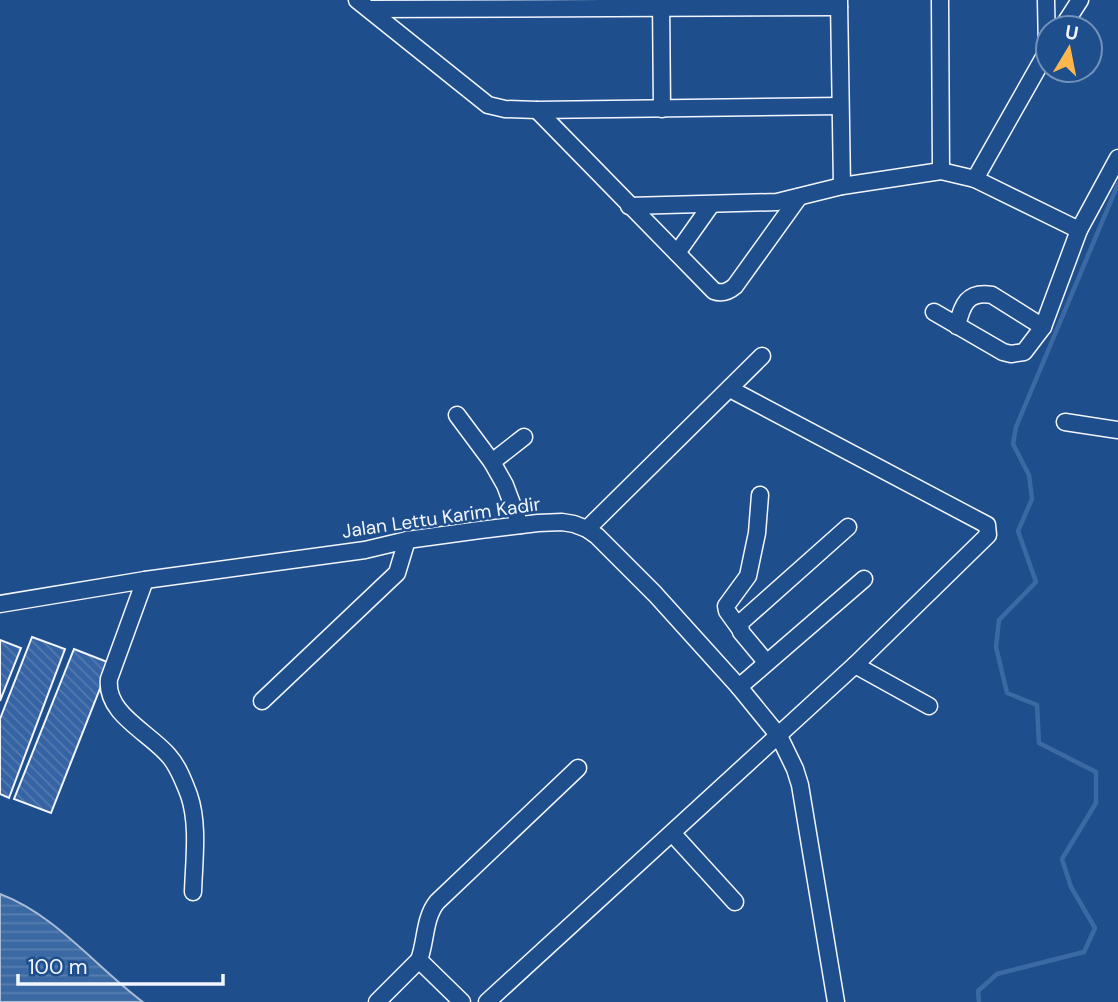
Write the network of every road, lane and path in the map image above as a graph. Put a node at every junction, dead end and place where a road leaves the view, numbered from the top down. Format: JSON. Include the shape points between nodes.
{"nodes":[{"id":1,"x":940,"y":0,"type":"edge"},
{"id":2,"x":839,"y":3,"type":"edge"},
{"id":3,"x":661,"y":4,"type":"edge"},
{"id":4,"x":363,"y":5,"type":"edge"},
{"id":5,"x":1034,"y":75,"type":"edge"},
{"id":6,"x":841,"y":106,"type":"junction"},
{"id":7,"x":662,"y":108,"type":"junction"},
{"id":8,"x":537,"y":110,"type":"junction"},
{"id":9,"x":1118,"y":158,"type":"edge"},
{"id":10,"x":941,"y":171,"type":"junction"},
{"id":11,"x":975,"y":179,"type":"junction"},
{"id":12,"x":842,"y":186,"type":"junction"},
{"id":13,"x":799,"y":197,"type":"junction"},
{"id":14,"x":711,"y":205,"type":"junction"},
{"id":15,"x":629,"y":206,"type":"junction"},
{"id":16,"x":1079,"y":230,"type":"junction"},
{"id":17,"x":677,"y":253,"type":"junction"},
{"id":18,"x":934,"y":312,"type":"dead end"},
{"id":19,"x":957,"y":326,"type":"junction"},
{"id":20,"x":1043,"y":327,"type":"junction"},
{"id":21,"x":762,"y":356,"type":"dead end"},
{"id":22,"x":730,"y":389,"type":"junction"},
{"id":23,"x":457,"y":415,"type":"dead end"},
{"id":24,"x":1065,"y":422,"type":"dead end"},
{"id":25,"x":1118,"y":430,"type":"edge"},
{"id":26,"x":524,"y":437,"type":"dead end"},
{"id":27,"x":492,"y":462,"type":"junction"},
{"id":28,"x":760,"y":495,"type":"dead end"},
{"id":29,"x":520,"y":525,"type":"junction"},
{"id":30,"x":848,"y":527,"type":"dead end"},
{"id":31,"x":587,"y":529,"type":"junction"},
{"id":32,"x":407,"y":540,"type":"junction"},
{"id":33,"x":863,"y":579,"type":"dead end"},
{"id":34,"x":145,"y":580,"type":"junction"},
{"id":35,"x":0,"y":604,"type":"edge"},
{"id":36,"x":740,"y":629,"type":"junction"},
{"id":37,"x":766,"y":662,"type":"junction"},
{"id":38,"x":855,"y":666,"type":"junction"},
{"id":39,"x":739,"y":687,"type":"junction"},
{"id":40,"x":262,"y":701,"type":"dead end"},
{"id":41,"x":929,"y":706,"type":"dead end"},
{"id":42,"x":779,"y":736,"type":"junction"},
{"id":43,"x":578,"y":768,"type":"dead end"},
{"id":44,"x":673,"y":834,"type":"junction"},
{"id":45,"x":193,"y":892,"type":"dead end"},
{"id":46,"x":735,"y":902,"type":"dead end"},
{"id":47,"x":419,"y":960,"type":"junction"},
{"id":48,"x":377,"y":1002,"type":"edge"},
{"id":49,"x":462,"y":1002,"type":"edge"},
{"id":50,"x":487,"y":1002,"type":"edge"},
{"id":51,"x":836,"y":1002,"type":"edge"}],
"edges":[{"from":1,"to":10,"type":"street"},
{"from":2,"to":3,"type":"street"},
{"from":2,"to":6,"type":"street"},
{"from":3,"to":4,"type":"street"},
{"from":3,"to":7,"type":"street"},
{"from":4,"to":8,"type":"street","via":[[488,105]]},
{"from":5,"to":11,"type":"street"},
{"from":6,"to":7,"type":"street"},
{"from":6,"to":12,"type":"street"},
{"from":7,"to":8,"type":"street"},
{"from":8,"to":15,"type":"street"},
{"from":9,"to":16,"type":"street"},
{"from":10,"to":11,"type":"street"},
{"from":10,"to":12,"type":"street"},
{"from":11,"to":16,"type":"street"},
{"from":12,"to":13,"type":"street"},
{"from":13,"to":14,"type":"street"},
{"from":13,"to":17,"type":"street","via":[[725,293],[714,291]]},
{"from":14,"to":15,"type":"street"},
{"from":14,"to":17,"type":"street"},
{"from":15,"to":17,"type":"street"},
{"from":16,"to":20,"type":"street"},
{"from":18,"to":19,"type":"street"},
{"from":19,"to":20,"type":"street","via":[[1011,354],[1024,352]]},
{"from":19,"to":20,"type":"street","via":[[963,306],[983,293]]},
{"from":21,"to":22,"type":"street"},
{"from":22,"to":31,"type":"street"},
{"from":22,"to":38,"type":"street","via":[[987,525],[988,535]]},
{"from":23,"to":27,"type":"street"},
{"from":24,"to":25,"type":"street"},
{"from":26,"to":27,"type":"street"},
{"from":27,"to":29,"type":"street"},
{"from":28,"to":36,"type":"street","via":[[748,576],[726,603]]},
{"from":29,"to":31,"type":"street","name":"Jalan Lettu Karim Kadir","via":[[562,522]]},
{"from":29,"to":32,"type":"street","name":"Jalan Lettu Karim Kadir"},
{"from":30,"to":36,"type":"street","via":[[742,622]]},
{"from":31,"to":39,"type":"street","via":[[655,594]]},
{"from":32,"to":34,"type":"street","name":"Jalan Lettu Karim Kadir","via":[[365,550]]},
{"from":32,"to":40,"type":"street","via":[[397,573]]},
{"from":33,"to":37,"type":"street"},
{"from":34,"to":35,"type":"street","name":"Jalan Lettu Karim Kadir"},
{"from":34,"to":45,"type":"street","via":[[108,693],[116,708],[171,758],[188,793],[194,820]]},
{"from":36,"to":37,"type":"street"},
{"from":37,"to":39,"type":"street"},
{"from":38,"to":41,"type":"street"},
{"from":38,"to":42,"type":"street"},
{"from":39,"to":42,"type":"street"},
{"from":42,"to":44,"type":"street"},
{"from":42,"to":51,"type":"street","via":[[800,785]]},
{"from":43,"to":47,"type":"street","via":[[437,902]]},
{"from":44,"to":46,"type":"street"},
{"from":44,"to":50,"type":"street"},
{"from":47,"to":48,"type":"street"},
{"from":47,"to":49,"type":"street"}]}
